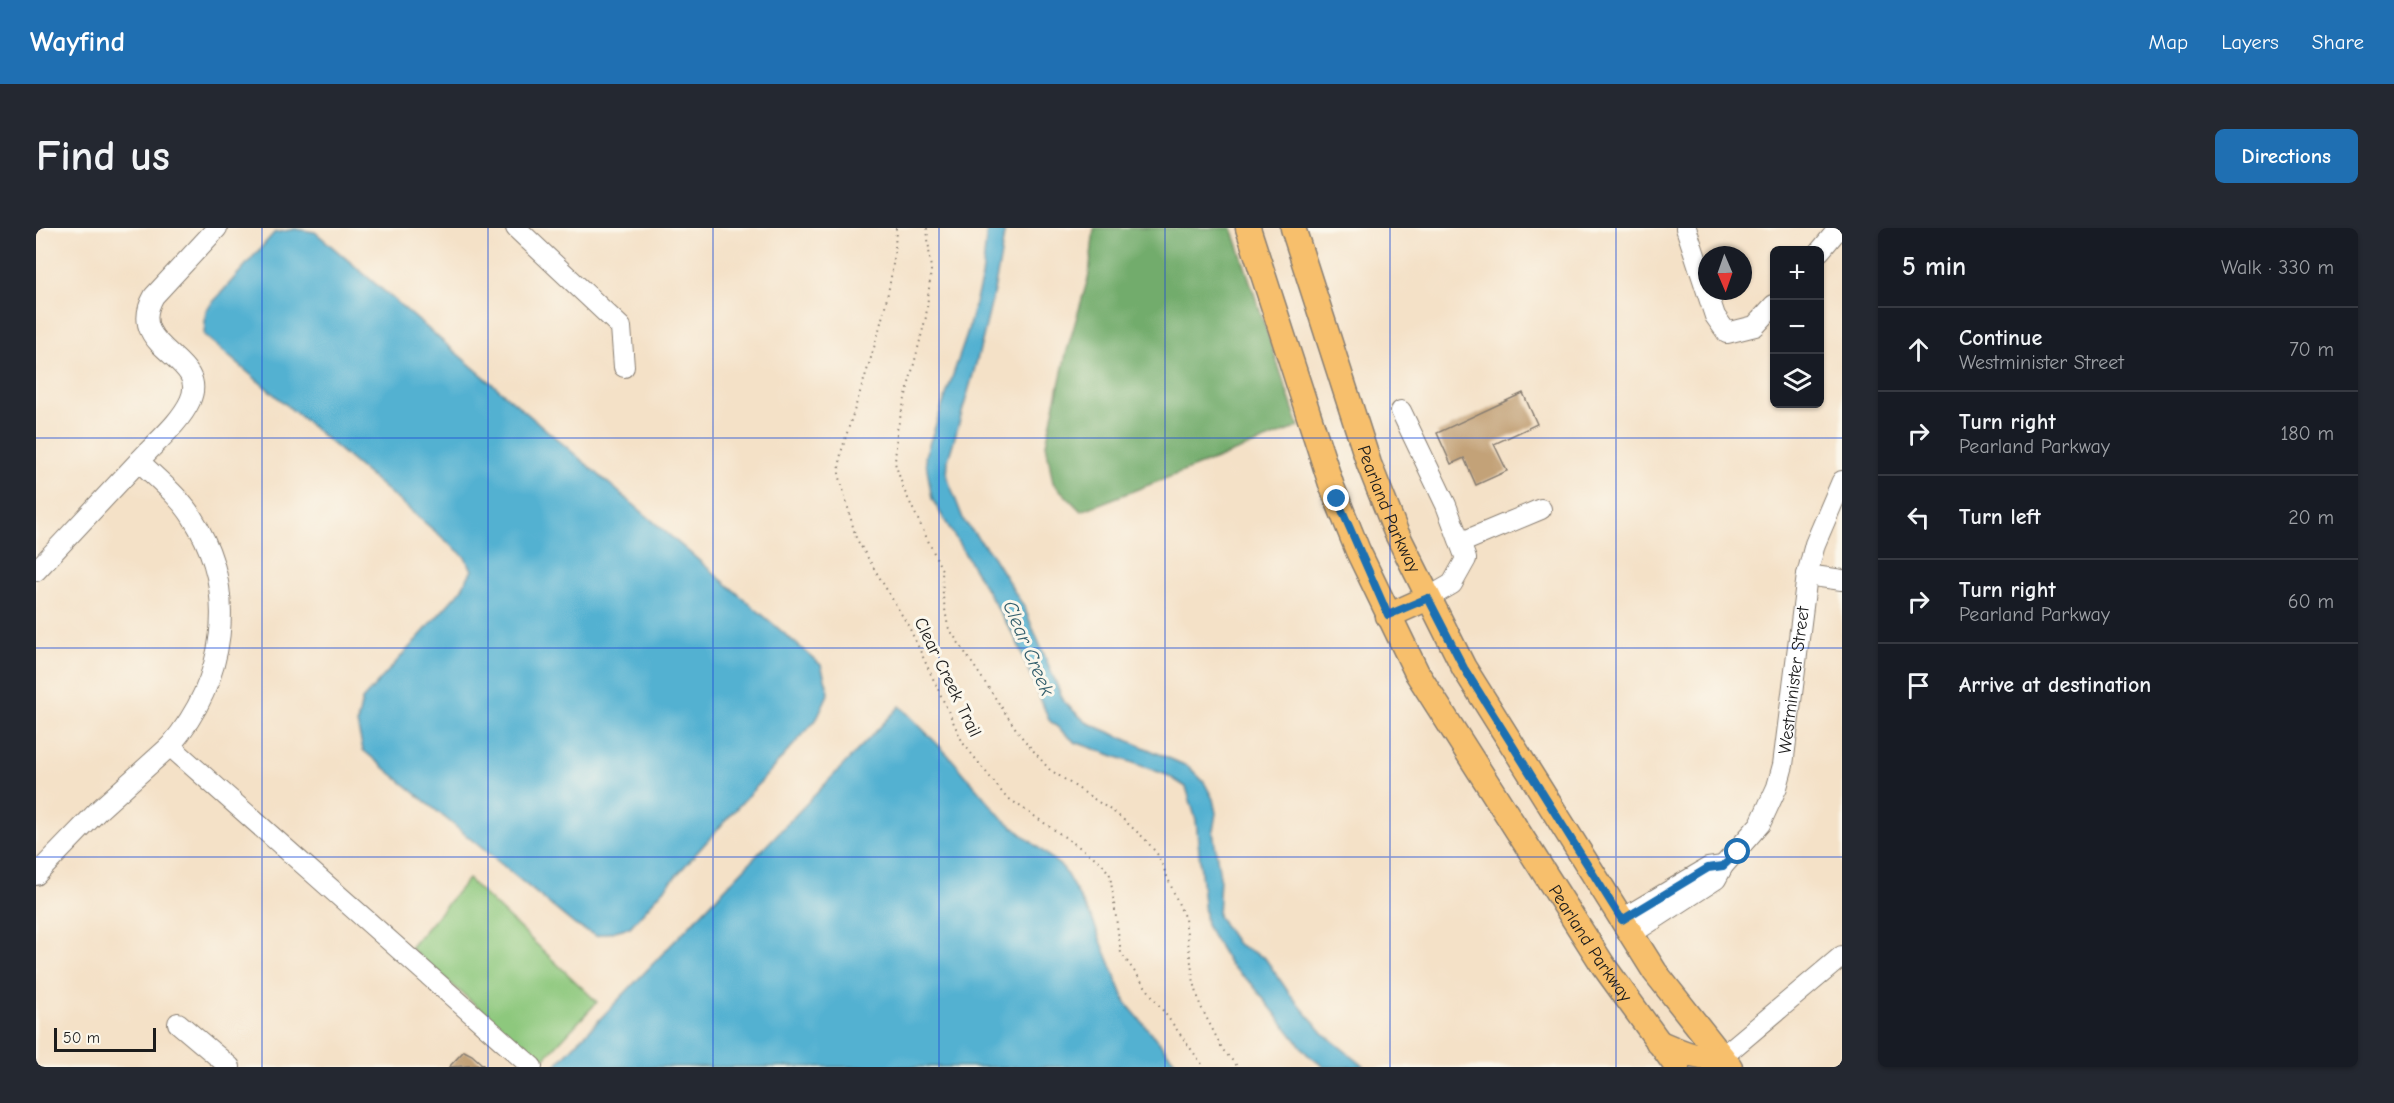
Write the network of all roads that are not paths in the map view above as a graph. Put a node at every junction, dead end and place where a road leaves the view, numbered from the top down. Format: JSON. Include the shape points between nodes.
{"nodes":[{"id":1,"x":217,"y":228,"type":"edge"},
{"id":2,"x":516,"y":228,"type":"edge"},
{"id":3,"x":1248,"y":228,"type":"edge"},
{"id":4,"x":1293,"y":228,"type":"edge"},
{"id":5,"x":1686,"y":228,"type":"edge"},
{"id":6,"x":1839,"y":228,"type":"edge"},
{"id":7,"x":1824,"y":246,"type":"edge"},
{"id":8,"x":1770,"y":309,"type":"edge"},
{"id":9,"x":624,"y":367,"type":"dead end"},
{"id":10,"x":1401,"y":411,"type":"dead end"},
{"id":11,"x":139,"y":461,"type":"junction"},
{"id":12,"x":1842,"y":481,"type":"edge"},
{"id":13,"x":1541,"y":509,"type":"dead end"},
{"id":14,"x":1460,"y":543,"type":"junction"},
{"id":15,"x":36,"y":571,"type":"edge"},
{"id":16,"x":1808,"y":575,"type":"junction"},
{"id":17,"x":1842,"y":580,"type":"edge"},
{"id":18,"x":1428,"y":598,"type":"junction"},
{"id":19,"x":1388,"y":615,"type":"junction"},
{"id":20,"x":170,"y":746,"type":"junction"},
{"id":21,"x":36,"y":875,"type":"edge"},
{"id":22,"x":1627,"y":927,"type":"junction"},
{"id":23,"x":1842,"y":956,"type":"edge"},
{"id":24,"x":178,"y":1023,"type":"dead end"},
{"id":25,"x":1656,"y":1041,"type":"junction"},
{"id":26,"x":1726,"y":1062,"type":"edge"},
{"id":27,"x":230,"y":1067,"type":"edge"},
{"id":28,"x":532,"y":1067,"type":"edge"},
{"id":29,"x":1677,"y":1067,"type":"edge"}],
"edges":[{"from":1,"to":11,"type":"street","via":[[154,296],[148,309],[147,324],[154,339],[188,371],[193,385],[185,409]]},
{"from":2,"to":9,"type":"street","via":[[621,327]]},
{"from":3,"to":19,"type":"main road","name":"Pearland Parkway","via":[[1332,487]]},
{"from":4,"to":18,"type":"main road","name":"Pearland Parkway","via":[[1369,464]]},
{"from":5,"to":8,"type":"street","via":[[1715,316],[1727,333],[1755,326]]},
{"from":6,"to":7,"type":"street"},
{"from":10,"to":14,"type":"street"},
{"from":11,"to":15,"type":"street"},
{"from":11,"to":20,"type":"street","via":[[192,516],[214,565],[220,599],[215,667],[190,722]]},
{"from":12,"to":16,"type":"street","name":"Westminister Street","via":[[1822,525]]},
{"from":13,"to":14,"type":"street"},
{"from":14,"to":18,"type":"street","via":[[1466,559],[1452,584]]},
{"from":16,"to":17,"type":"street"},
{"from":16,"to":22,"type":"street","name":"Westminister Street","via":[[1783,765],[1756,831],[1716,879]]},
{"from":18,"to":19,"type":"main road"},
{"from":18,"to":22,"type":"main road","name":"Pearland Parkway","via":[[1464,668]]},
{"from":19,"to":25,"type":"main road","name":"Pearland Parkway","via":[[1417,673],[1603,965]]},
{"from":20,"to":21,"type":"street","via":[[99,810]]},
{"from":20,"to":28,"type":"street"},
{"from":22,"to":26,"type":"main road","name":"Pearland Parkway","via":[[1661,981]]},
{"from":23,"to":26,"type":"street"},
{"from":24,"to":27,"type":"street"},
{"from":25,"to":26,"type":"main road","via":[[1685,1054]]},
{"from":25,"to":29,"type":"main road","name":"Pearland Parkway"}]}
